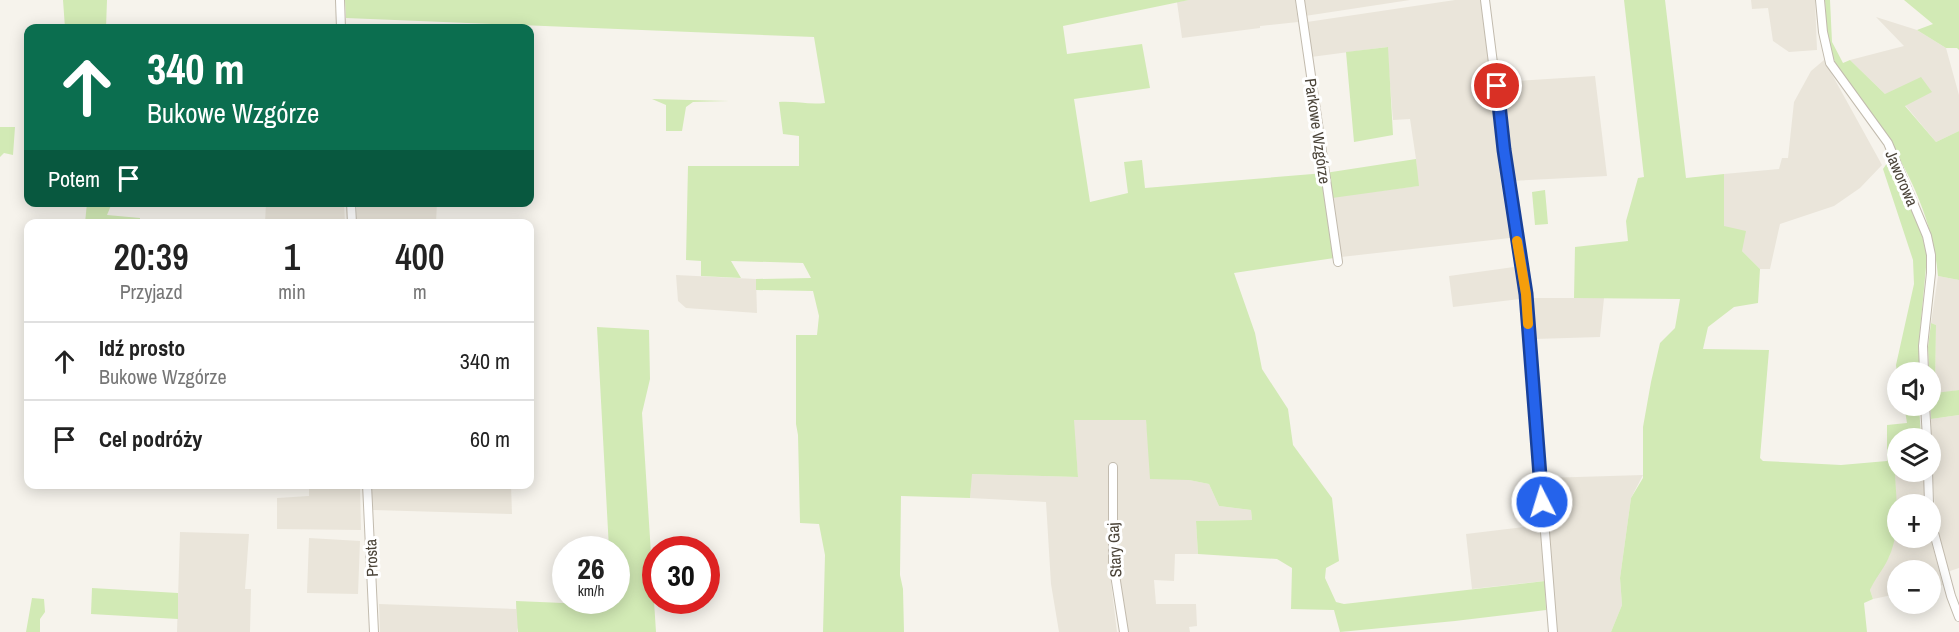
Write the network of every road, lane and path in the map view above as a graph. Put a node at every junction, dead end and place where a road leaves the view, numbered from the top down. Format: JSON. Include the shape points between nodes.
{"nodes":[{"id":1,"x":340,"y":0,"type":"edge"},
{"id":2,"x":1300,"y":0,"type":"edge"},
{"id":3,"x":1485,"y":0,"type":"edge"},
{"id":4,"x":1820,"y":0,"type":"edge"},
{"id":5,"x":341,"y":24,"type":"edge"},
{"id":6,"x":1338,"y":262,"type":"dead end"},
{"id":7,"x":1923,"y":362,"type":"edge"},
{"id":8,"x":1113,"y":467,"type":"dead end"},
{"id":9,"x":366,"y":489,"type":"edge"},
{"id":10,"x":1938,"y":548,"type":"edge"},
{"id":11,"x":1959,"y":617,"type":"edge"},
{"id":12,"x":374,"y":632,"type":"edge"},
{"id":13,"x":1124,"y":632,"type":"edge"},
{"id":14,"x":1553,"y":632,"type":"edge"}],
"edges":[{"from":1,"to":5,"type":"street"},
{"from":2,"to":6,"type":"street","name":"Parkowe Wzgórze"},
{"from":3,"to":14,"type":"street","via":[[1526,294]]},
{"from":4,"to":7,"type":"street","name":"Jaworowa","via":[[1830,63],[1888,143],[1927,236],[1931,273]]},
{"from":8,"to":13,"type":"street","name":"Stary Gaj","via":[[1113,562]]},
{"from":9,"to":12,"type":"street","name":"Prosta"},
{"from":10,"to":11,"type":"street"}]}
